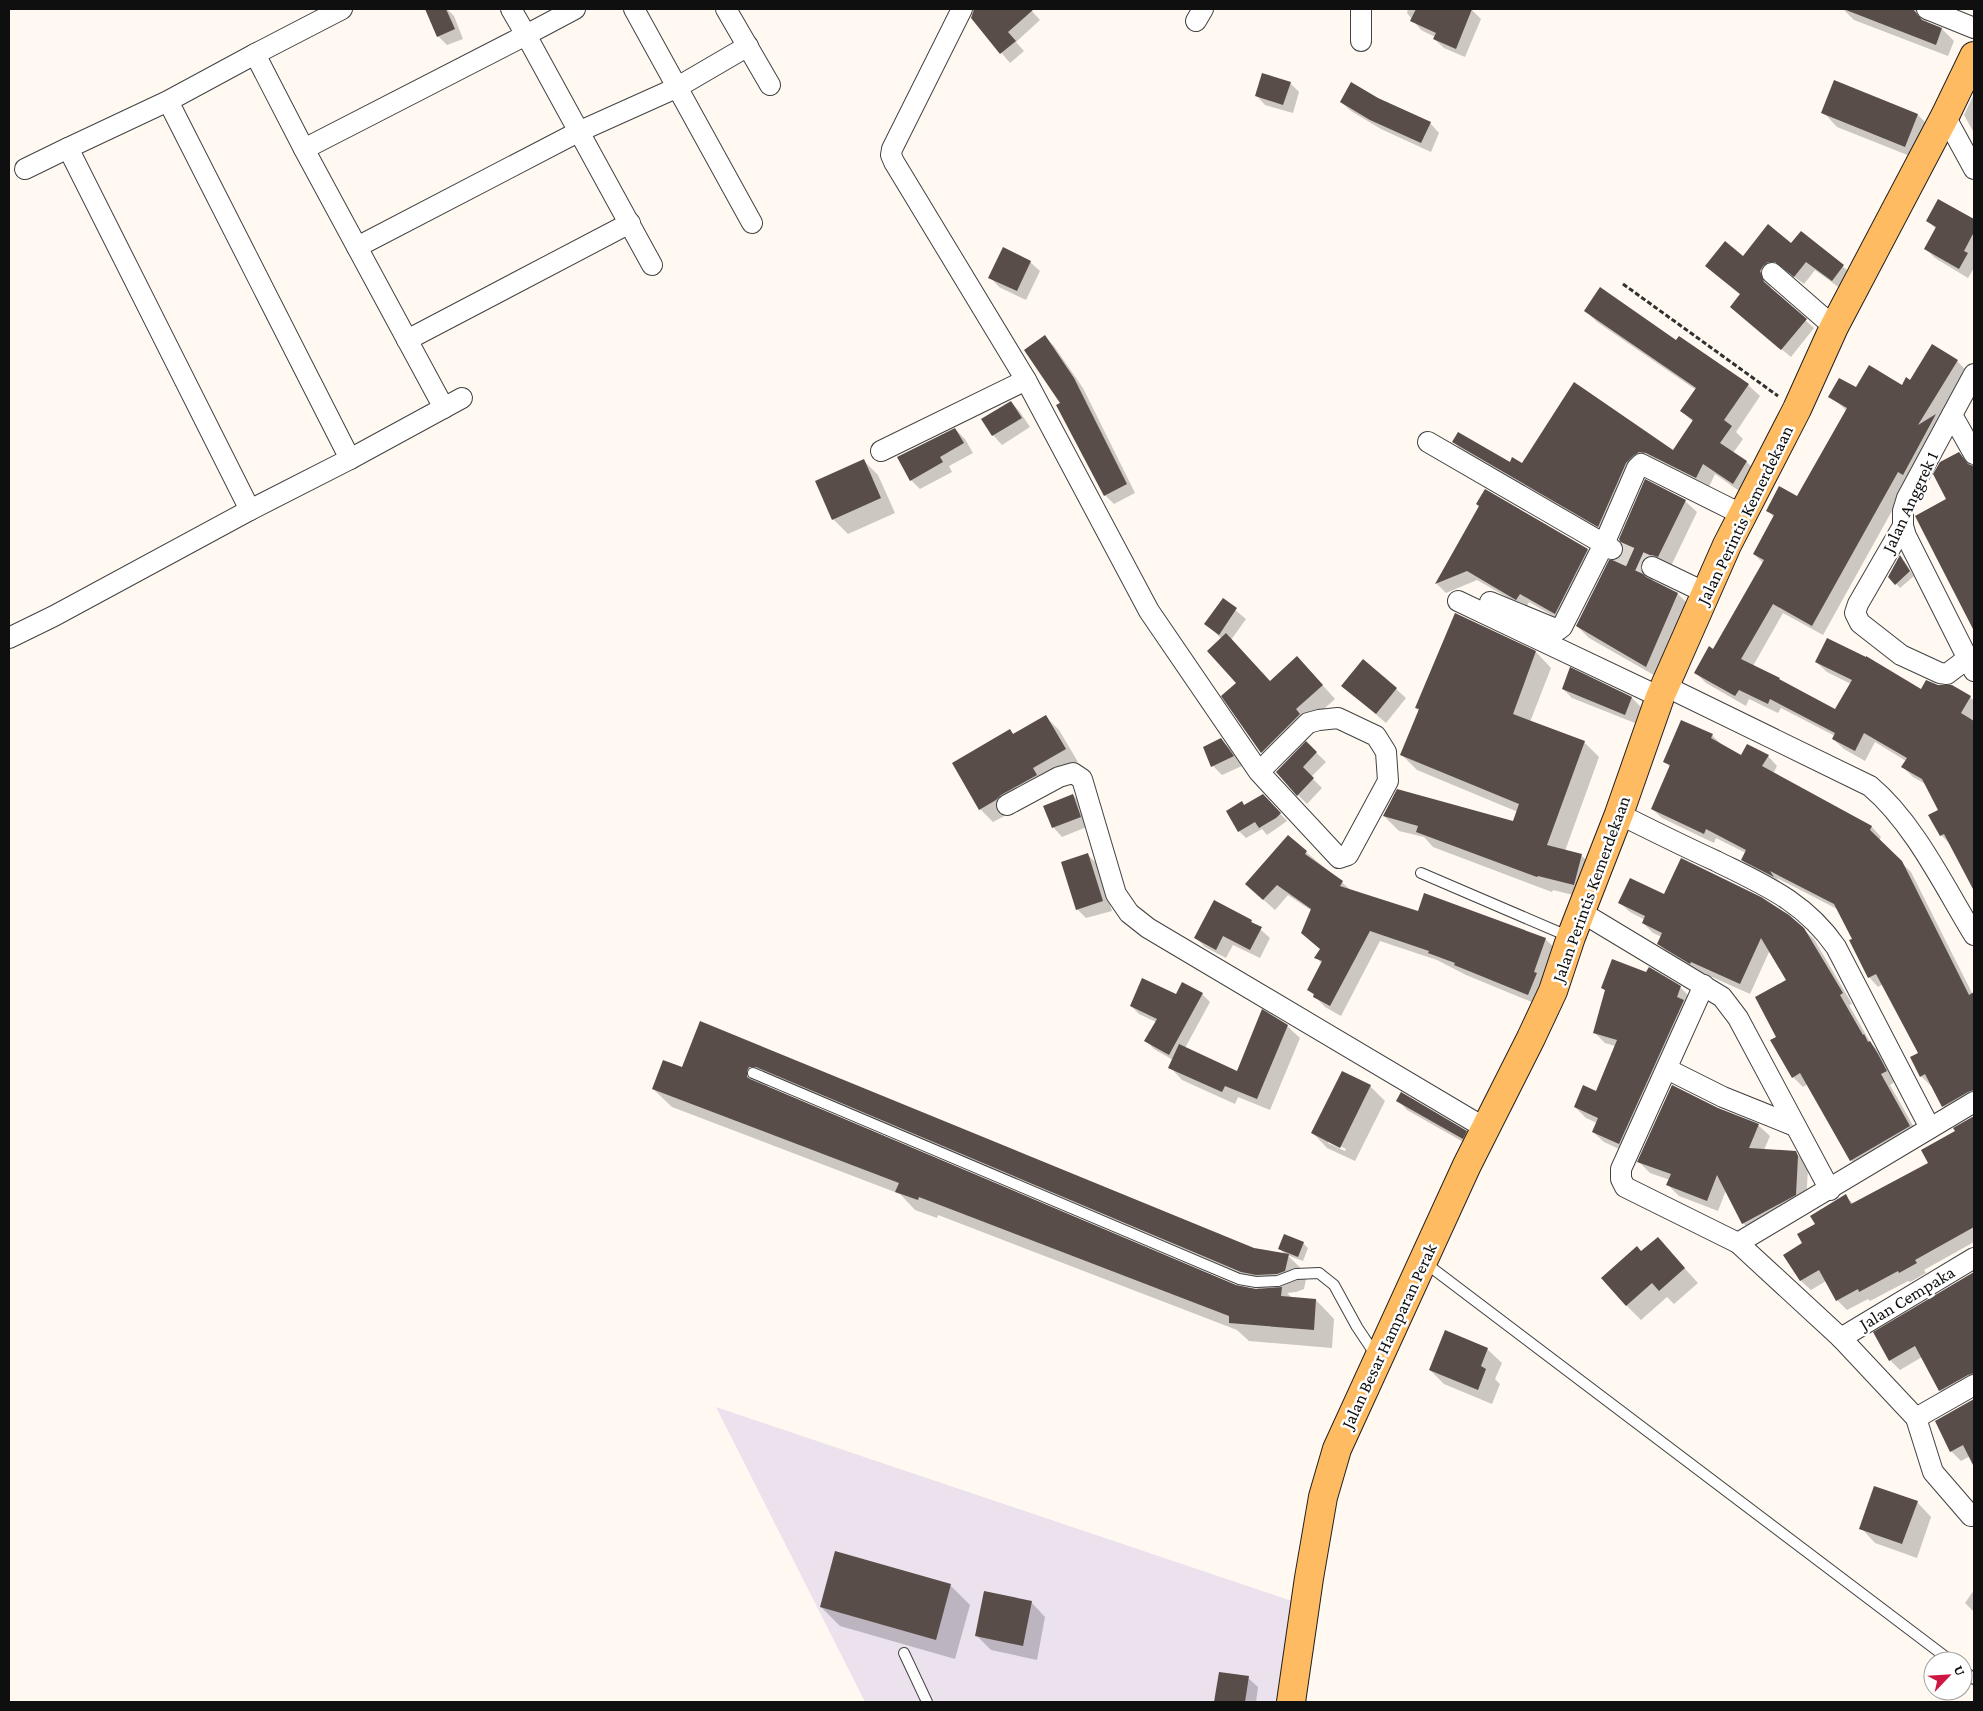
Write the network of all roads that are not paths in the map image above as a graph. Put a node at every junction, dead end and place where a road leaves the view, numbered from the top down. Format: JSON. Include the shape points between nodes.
{"nodes":[{"id":1,"x":342,"y":9,"type":"edge"},
{"id":2,"x":511,"y":9,"type":"edge"},
{"id":3,"x":575,"y":9,"type":"edge"},
{"id":4,"x":634,"y":9,"type":"edge"},
{"id":5,"x":726,"y":9,"type":"edge"},
{"id":6,"x":962,"y":9,"type":"edge"},
{"id":7,"x":1361,"y":9,"type":"edge"},
{"id":8,"x":1927,"y":9,"type":"edge"},
{"id":9,"x":1974,"y":28,"type":"edge"},
{"id":10,"x":526,"y":35,"type":"junction"},
{"id":11,"x":1361,"y":41,"type":"dead end"},
{"id":12,"x":748,"y":46,"type":"junction"},
{"id":13,"x":255,"y":54,"type":"junction"},
{"id":14,"x":1974,"y":56,"type":"edge"},
{"id":15,"x":770,"y":85,"type":"dead end"},
{"id":16,"x":676,"y":88,"type":"junction"},
{"id":17,"x":168,"y":101,"type":"junction"},
{"id":18,"x":1945,"y":116,"type":"junction"},
{"id":19,"x":578,"y":132,"type":"junction"},
{"id":20,"x":68,"y":148,"type":"junction"},
{"id":21,"x":304,"y":149,"type":"junction"},
{"id":22,"x":25,"y":169,"type":"dead end"},
{"id":23,"x":1974,"y":169,"type":"edge"},
{"id":24,"x":630,"y":223,"type":"junction"},
{"id":25,"x":752,"y":223,"type":"dead end"},
{"id":26,"x":357,"y":247,"type":"junction"},
{"id":27,"x":652,"y":264,"type":"dead end"},
{"id":28,"x":1772,"y":273,"type":"dead end"},
{"id":29,"x":1834,"y":326,"type":"junction"},
{"id":30,"x":407,"y":340,"type":"junction"},
{"id":31,"x":1974,"y":374,"type":"edge"},
{"id":32,"x":1026,"y":380,"type":"junction"},
{"id":33,"x":462,"y":398,"type":"dead end"},
{"id":34,"x":444,"y":408,"type":"junction"},
{"id":35,"x":1952,"y":415,"type":"junction"},
{"id":36,"x":1428,"y":442,"type":"dead end"},
{"id":37,"x":881,"y":451,"type":"dead end"},
{"id":38,"x":1974,"y":454,"type":"edge"},
{"id":39,"x":350,"y":459,"type":"junction"},
{"id":40,"x":250,"y":510,"type":"junction"},
{"id":41,"x":1742,"y":515,"type":"junction"},
{"id":42,"x":1903,"y":526,"type":"junction"},
{"id":43,"x":1608,"y":546,"type":"junction"},
{"id":44,"x":1652,"y":567,"type":"tunnel mouth"},
{"id":45,"x":1706,"y":593,"type":"junction"},
{"id":46,"x":9,"y":638,"type":"edge"},
{"id":47,"x":1971,"y":665,"type":"edge"},
{"id":48,"x":1663,"y":692,"type":"junction"},
{"id":49,"x":1259,"y":772,"type":"junction"},
{"id":50,"x":1007,"y":805,"type":"dead end"},
{"id":51,"x":1619,"y":814,"type":"junction"},
{"id":52,"x":1421,"y":873,"type":"dead end"},
{"id":53,"x":1581,"y":912,"type":"junction"},
{"id":54,"x":1974,"y":935,"type":"edge"},
{"id":55,"x":1571,"y":937,"type":"junction"},
{"id":56,"x":1704,"y":986,"type":"junction"},
{"id":57,"x":1553,"y":991,"type":"joint"},
{"id":58,"x":1667,"y":1069,"type":"junction"},
{"id":59,"x":753,"y":1073,"type":"dead end"},
{"id":60,"x":1974,"y":1102,"type":"edge"},
{"id":61,"x":1795,"y":1126,"type":"junction"},
{"id":62,"x":1485,"y":1128,"type":"junction"},
{"id":63,"x":1930,"y":1128,"type":"junction"},
{"id":64,"x":1830,"y":1190,"type":"junction"},
{"id":65,"x":1738,"y":1243,"type":"junction"},
{"id":66,"x":1974,"y":1258,"type":"edge"},
{"id":67,"x":1423,"y":1262,"type":"junction"},
{"id":68,"x":1840,"y":1338,"type":"junction"},
{"id":69,"x":1377,"y":1358,"type":"junction"},
{"id":70,"x":1974,"y":1386,"type":"edge"},
{"id":71,"x":1916,"y":1418,"type":"junction"},
{"id":72,"x":1974,"y":1515,"type":"edge"},
{"id":73,"x":1937,"y":1651,"type":"edge"},
{"id":74,"x":904,"y":1653,"type":"dead end"},
{"id":75,"x":927,"y":1702,"type":"edge"},
{"id":76,"x":1291,"y":1702,"type":"edge"}],
"edges":[{"from":1,"to":13,"type":"street"},
{"from":2,"to":10,"type":"street"},
{"from":3,"to":10,"type":"street"},
{"from":4,"to":16,"type":"street"},
{"from":5,"to":12,"type":"street"},
{"from":6,"to":32,"type":"street","via":[[891,155]]},
{"from":7,"to":11,"type":"street"},
{"from":8,"to":9,"type":"street"},
{"from":10,"to":19,"type":"street"},
{"from":10,"to":21,"type":"street"},
{"from":12,"to":15,"type":"street"},
{"from":12,"to":16,"type":"street"},
{"from":13,"to":17,"type":"street"},
{"from":13,"to":21,"type":"street"},
{"from":14,"to":18,"type":"main road","name":"Jalan Perintis Kemerdekaan"},
{"from":16,"to":19,"type":"street"},
{"from":16,"to":25,"type":"street"},
{"from":17,"to":20,"type":"street"},
{"from":17,"to":39,"type":"street"},
{"from":18,"to":23,"type":"street"},
{"from":18,"to":29,"type":"main road","name":"Jalan Perintis Kemerdekaan"},
{"from":19,"to":24,"type":"street"},
{"from":19,"to":26,"type":"street"},
{"from":20,"to":22,"type":"street"},
{"from":20,"to":40,"type":"street"},
{"from":21,"to":26,"type":"street"},
{"from":24,"to":27,"type":"street"},
{"from":24,"to":30,"type":"street"},
{"from":26,"to":30,"type":"street"},
{"from":28,"to":29,"type":"street"},
{"from":29,"to":41,"type":"main road","name":"Jalan Perintis Kemerdekaan","via":[[1797,409]]},
{"from":30,"to":34,"type":"street"},
{"from":31,"to":35,"type":"street","name":"Jalan Anggrek 1"},
{"from":32,"to":37,"type":"street"},
{"from":32,"to":49,"type":"street","via":[[1149,611]]},
{"from":33,"to":34,"type":"street"},
{"from":34,"to":39,"type":"street"},
{"from":35,"to":38,"type":"street"},
{"from":35,"to":42,"type":"street","name":"Jalan Anggrek 1","via":[[1907,498]]},
{"from":36,"to":43,"type":"street"},
{"from":39,"to":40,"type":"street"},
{"from":40,"to":46,"type":"street"},
{"from":41,"to":43,"type":"street","via":[[1641,464]]},
{"from":41,"to":45,"type":"main road","name":"Jalan Perintis Kemerdekaan"},
{"from":42,"to":47,"type":"street"},
{"from":42,"to":47,"type":"street","name":"Jalan Anggrek 1","via":[[1858,604],[1855,612],[1860,623],[1901,655],[1940,673],[1948,674]]},
{"from":43,"to":48,"type":"street","via":[[1558,630],[1464,598]]},
{"from":44,"to":45,"type":"street"},
{"from":45,"to":48,"type":"main road","name":"Jalan Perintis Kemerdekaan"},
{"from":48,"to":51,"type":"main road","name":"Jalan Perintis Kemerdekaan"},
{"from":48,"to":54,"type":"street","via":[[1870,786],[1888,800],[1907,825]]},
{"from":49,"to":49,"type":"street","via":[[1339,858],[1348,855],[1388,781],[1386,752],[1376,736],[1338,718],[1308,723]]},
{"from":50,"to":62,"type":"street","via":[[1073,773],[1082,779],[1116,894],[1129,912],[1148,928]]},
{"from":51,"to":53,"type":"main road","name":"Jalan Perintis Kemerdekaan"},
{"from":51,"to":63,"type":"street","via":[[1771,888],[1797,904],[1824,929]]},
{"from":52,"to":55,"type":"lane"},
{"from":53,"to":55,"type":"main road","name":"Jalan Perintis Kemerdekaan"},
{"from":53,"to":56,"type":"street"},
{"from":55,"to":57,"type":"main road","name":"Jalan Perintis Kemerdekaan"},
{"from":56,"to":58,"type":"street"},
{"from":56,"to":61,"type":"street","via":[[1722,997],[1738,1018]]},
{"from":57,"to":62,"type":"main road","name":"Jalan Besar Hamparan Perak"},
{"from":58,"to":61,"type":"street","via":[[1723,1097]]},
{"from":58,"to":65,"type":"street","via":[[1621,1169],[1620,1179],[1626,1187]]},
{"from":59,"to":69,"type":"lane","via":[[1239,1279],[1278,1281],[1296,1274],[1319,1273],[1334,1285]]},
{"from":60,"to":63,"type":"street"},
{"from":61,"to":64,"type":"street"},
{"from":62,"to":67,"type":"main road","name":"Jalan Besar Hamparan Perak"},
{"from":63,"to":64,"type":"street"},
{"from":64,"to":65,"type":"street"},
{"from":65,"to":68,"type":"street"},
{"from":66,"to":68,"type":"street","name":"Jalan Cempaka"},
{"from":67,"to":69,"type":"main road","name":"Jalan Besar Hamparan Perak"},
{"from":67,"to":73,"type":"lane"},
{"from":68,"to":71,"type":"street"},
{"from":69,"to":76,"type":"main road","name":"Jalan Besar Hamparan Perak","via":[[1337,1449],[1323,1497]]},
{"from":70,"to":71,"type":"street"},
{"from":71,"to":72,"type":"street","via":[[1933,1472],[1971,1516]]},
{"from":74,"to":75,"type":"lane"}]}
